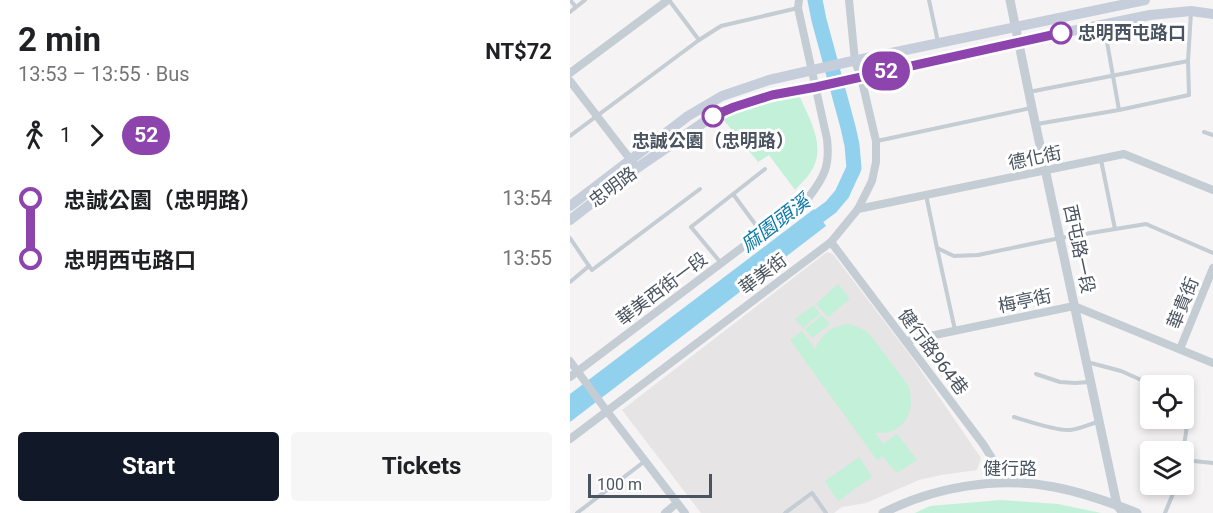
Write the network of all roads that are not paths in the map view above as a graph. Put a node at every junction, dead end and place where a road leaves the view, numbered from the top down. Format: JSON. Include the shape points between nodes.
{"nodes":[{"id":1,"x":570,"y":0,"type":"edge"},
{"id":2,"x":585,"y":0,"type":"edge"},
{"id":3,"x":669,"y":0,"type":"edge"},
{"id":4,"x":849,"y":0,"type":"edge"},
{"id":5,"x":929,"y":0,"type":"edge"},
{"id":6,"x":1010,"y":0,"type":"edge"},
{"id":7,"x":1145,"y":0,"type":"edge"},
{"id":8,"x":798,"y":3,"type":"edge"},
{"id":9,"x":576,"y":7,"type":"junction"},
{"id":10,"x":1191,"y":11,"type":"junction"},
{"id":11,"x":570,"y":12,"type":"edge"},
{"id":12,"x":1213,"y":14,"type":"edge"},
{"id":13,"x":1103,"y":24,"type":"junction"},
{"id":14,"x":1016,"y":27,"type":"junction"},
{"id":15,"x":699,"y":40,"type":"junction"},
{"id":16,"x":1018,"y":42,"type":"junction"},
{"id":17,"x":938,"y":43,"type":"junction"},
{"id":18,"x":851,"y":61,"type":"junction"},
{"id":19,"x":1188,"y":61,"type":"junction"},
{"id":20,"x":813,"y":71,"type":"junction"},
{"id":21,"x":570,"y":73,"type":"edge"},
{"id":22,"x":1114,"y":75,"type":"junction"},
{"id":23,"x":857,"y":78,"type":"junction"},
{"id":24,"x":570,"y":81,"type":"edge"},
{"id":25,"x":817,"y":87,"type":"junction"},
{"id":26,"x":1029,"y":92,"type":"junction"},
{"id":27,"x":1032,"y":108,"type":"junction"},
{"id":28,"x":1119,"y":110,"type":"junction"},
{"id":29,"x":596,"y":116,"type":"junction"},
{"id":30,"x":1035,"y":124,"type":"junction"},
{"id":31,"x":1204,"y":132,"type":"dead end"},
{"id":32,"x":1213,"y":135,"type":"edge"},
{"id":33,"x":570,"y":136,"type":"edge"},
{"id":34,"x":876,"y":141,"type":"junction"},
{"id":35,"x":1100,"y":159,"type":"junction"},
{"id":36,"x":634,"y":164,"type":"junction"},
{"id":37,"x":765,"y":169,"type":"dead end"},
{"id":38,"x":1045,"y":171,"type":"junction"},
{"id":39,"x":699,"y":189,"type":"dead end"},
{"id":40,"x":1213,"y":190,"type":"edge"},
{"id":41,"x":733,"y":194,"type":"junction"},
{"id":42,"x":926,"y":195,"type":"junction"},
{"id":43,"x":570,"y":206,"type":"edge"},
{"id":44,"x":858,"y":209,"type":"junction"},
{"id":45,"x":570,"y":220,"type":"edge"},
{"id":46,"x":1115,"y":229,"type":"junction"},
{"id":47,"x":762,"y":233,"type":"junction"},
{"id":48,"x":570,"y":238,"type":"edge"},
{"id":49,"x":1060,"y":238,"type":"junction"},
{"id":50,"x":831,"y":242,"type":"junction"},
{"id":51,"x":937,"y":248,"type":"junction"},
{"id":52,"x":1213,"y":253,"type":"edge"},
{"id":53,"x":721,"y":264,"type":"junction"},
{"id":54,"x":589,"y":266,"type":"junction"},
{"id":55,"x":1213,"y":268,"type":"edge"},
{"id":56,"x":570,"y":282,"type":"edge"},
{"id":57,"x":1074,"y":306,"type":"junction"},
{"id":58,"x":955,"y":331,"type":"junction"},
{"id":59,"x":906,"y":341,"type":"junction"},
{"id":60,"x":1180,"y":350,"type":"junction"},
{"id":61,"x":570,"y":361,"type":"edge"},
{"id":62,"x":1086,"y":362,"type":"junction"},
{"id":63,"x":1213,"y":363,"type":"edge"},
{"id":64,"x":576,"y":374,"type":"edge"},
{"id":65,"x":1036,"y":374,"type":"dead end"},
{"id":66,"x":1140,"y":380,"type":"edge"},
{"id":67,"x":1091,"y":382,"type":"junction"},
{"id":68,"x":605,"y":409,"type":"junction"},
{"id":69,"x":1014,"y":417,"type":"dead end"},
{"id":70,"x":1099,"y":421,"type":"junction"},
{"id":71,"x":570,"y":439,"type":"edge"},
{"id":72,"x":645,"y":461,"type":"junction"},
{"id":73,"x":1194,"y":461,"type":"edge"},
{"id":74,"x":1213,"y":463,"type":"edge"},
{"id":75,"x":1007,"y":482,"type":"junction"},
{"id":76,"x":1172,"y":495,"type":"edge"},
{"id":77,"x":677,"y":503,"type":"junction"},
{"id":78,"x":1119,"y":510,"type":"edge"},
{"id":79,"x":577,"y":513,"type":"edge"},
{"id":80,"x":665,"y":513,"type":"edge"},
{"id":81,"x":685,"y":513,"type":"edge"},
{"id":82,"x":785,"y":513,"type":"edge"},
{"id":83,"x":826,"y":513,"type":"edge"},
{"id":84,"x":883,"y":513,"type":"edge"},
{"id":85,"x":1137,"y":513,"type":"edge"},
{"id":86,"x":1164,"y":513,"type":"edge"}],
"edges":[{"from":1,"to":9,"type":"lane"},
{"from":2,"to":9,"type":"lane"},
{"from":3,"to":15,"type":"lane"},
{"from":3,"to":21,"type":"street"},
{"from":4,"to":18,"type":"street","name":"華美街"},
{"from":5,"to":17,"type":"lane"},
{"from":6,"to":14,"type":"street","name":"西屯路一段"},
{"from":7,"to":14,"type":"main road"},
{"from":8,"to":15,"type":"lane","via":[[721,26]]},
{"from":8,"to":20,"type":"street","name":"華美西街一段"},
{"from":9,"to":11,"type":"lane"},
{"from":10,"to":12,"type":"main road"},
{"from":10,"to":13,"type":"main road"},
{"from":10,"to":19,"type":"lane"},
{"from":13,"to":16,"type":"main road"},
{"from":13,"to":22,"type":"lane"},
{"from":14,"to":16,"type":"street","name":"西屯路一段"},
{"from":14,"to":17,"type":"main road"},
{"from":15,"to":29,"type":"lane"},
{"from":16,"to":23,"type":"main road"},
{"from":16,"to":26,"type":"street","name":"西屯路一段"},
{"from":17,"to":18,"type":"main road"},
{"from":18,"to":20,"type":"main road","name":"忠明路"},
{"from":18,"to":23,"type":"street","name":"華美街"},
{"from":19,"to":22,"type":"lane"},
{"from":19,"to":28,"type":"lane","via":[[1189,95]]},
{"from":20,"to":25,"type":"street","name":"華美西街一段"},
{"from":20,"to":36,"type":"main road","name":"忠明路","via":[[722,96],[688,116]]},
{"from":22,"to":26,"type":"lane"},
{"from":22,"to":28,"type":"lane"},
{"from":23,"to":25,"type":"main road","name":"忠明路"},
{"from":23,"to":34,"type":"street","name":"華美街"},
{"from":24,"to":29,"type":"street"},
{"from":25,"to":36,"type":"main road","name":"忠明路","via":[[772,95],[723,111]]},
{"from":25,"to":47,"type":"street","name":"華美西街一段","via":[[828,151],[821,181],[809,197]]},
{"from":26,"to":27,"type":"street","name":"西屯路一段"},
{"from":27,"to":30,"type":"street","name":"西屯路一段"},
{"from":27,"to":34,"type":"lane"},
{"from":28,"to":30,"type":"lane"},
{"from":29,"to":33,"type":"lane"},
{"from":29,"to":36,"type":"street"},
{"from":30,"to":38,"type":"street","name":"西屯路一段"},
{"from":31,"to":32,"type":"lane"},
{"from":34,"to":44,"type":"street","name":"華美街","via":[[872,182]]},
{"from":35,"to":38,"type":"street","name":"德化街"},
{"from":35,"to":40,"type":"street","name":"德化街","via":[[1124,154]]},
{"from":35,"to":46,"type":"lane"},
{"from":36,"to":43,"type":"main road","name":"忠明路"},
{"from":36,"to":45,"type":"main road","name":"忠明路"},
{"from":37,"to":41,"type":"lane"},
{"from":38,"to":42,"type":"street","name":"德化街"},
{"from":38,"to":49,"type":"street","name":"西屯路一段"},
{"from":39,"to":54,"type":"lane","via":[[592,270]]},
{"from":41,"to":47,"type":"lane"},
{"from":41,"to":53,"type":"lane","via":[[690,226]]},
{"from":42,"to":44,"type":"street","name":"德化街"},
{"from":42,"to":51,"type":"lane"},
{"from":44,"to":50,"type":"street","name":"華美街"},
{"from":46,"to":49,"type":"lane"},
{"from":46,"to":52,"type":"lane","via":[[1146,224]]},
{"from":47,"to":53,"type":"street","name":"華美西街一段"},
{"from":48,"to":54,"type":"lane"},
{"from":49,"to":51,"type":"lane","via":[[978,255],[954,256]]},
{"from":49,"to":57,"type":"street","name":"西屯路一段"},
{"from":50,"to":59,"type":"street","name":"健行路964巷"},
{"from":50,"to":68,"type":"street","name":"華美街"},
{"from":51,"to":58,"type":"lane"},
{"from":53,"to":64,"type":"street","name":"華美西街一段"},
{"from":54,"to":56,"type":"lane"},
{"from":55,"to":60,"type":"street","name":"華貴街"},
{"from":57,"to":58,"type":"street","name":"梅亭街"},
{"from":57,"to":60,"type":"street","name":"梅亭街"},
{"from":57,"to":62,"type":"street","name":"西屯路一段"},
{"from":58,"to":59,"type":"street","name":"梅亭街"},
{"from":59,"to":75,"type":"street","name":"健行路964巷"},
{"from":60,"to":63,"type":"street","name":"梅亭街"},
{"from":61,"to":64,"type":"street"},
{"from":62,"to":66,"type":"lane"},
{"from":62,"to":67,"type":"street","name":"西屯路一段"},
{"from":64,"to":68,"type":"street"},
{"from":65,"to":67,"type":"lane","via":[[1060,382]]},
{"from":67,"to":70,"type":"street","name":"西屯路一段"},
{"from":68,"to":71,"type":"street","name":"華美街"},
{"from":68,"to":72,"type":"street"},
{"from":69,"to":70,"type":"lane","via":[[1067,430]]},
{"from":70,"to":78,"type":"street","name":"西屯路一段"},
{"from":72,"to":77,"type":"street"},
{"from":72,"to":79,"type":"lane"},
{"from":73,"to":74,"type":"lane"},
{"from":75,"to":78,"type":"street","name":"健行路","via":[[1054,487]]},
{"from":75,"to":84,"type":"street","name":"健行路","via":[[937,492]]},
{"from":76,"to":86,"type":"lane"},
{"from":77,"to":80,"type":"street"},
{"from":77,"to":81,"type":"street"},
{"from":78,"to":85,"type":"street","name":"健行路"},
{"from":82,"to":83,"type":"lane","via":[[812,493]]}]}
